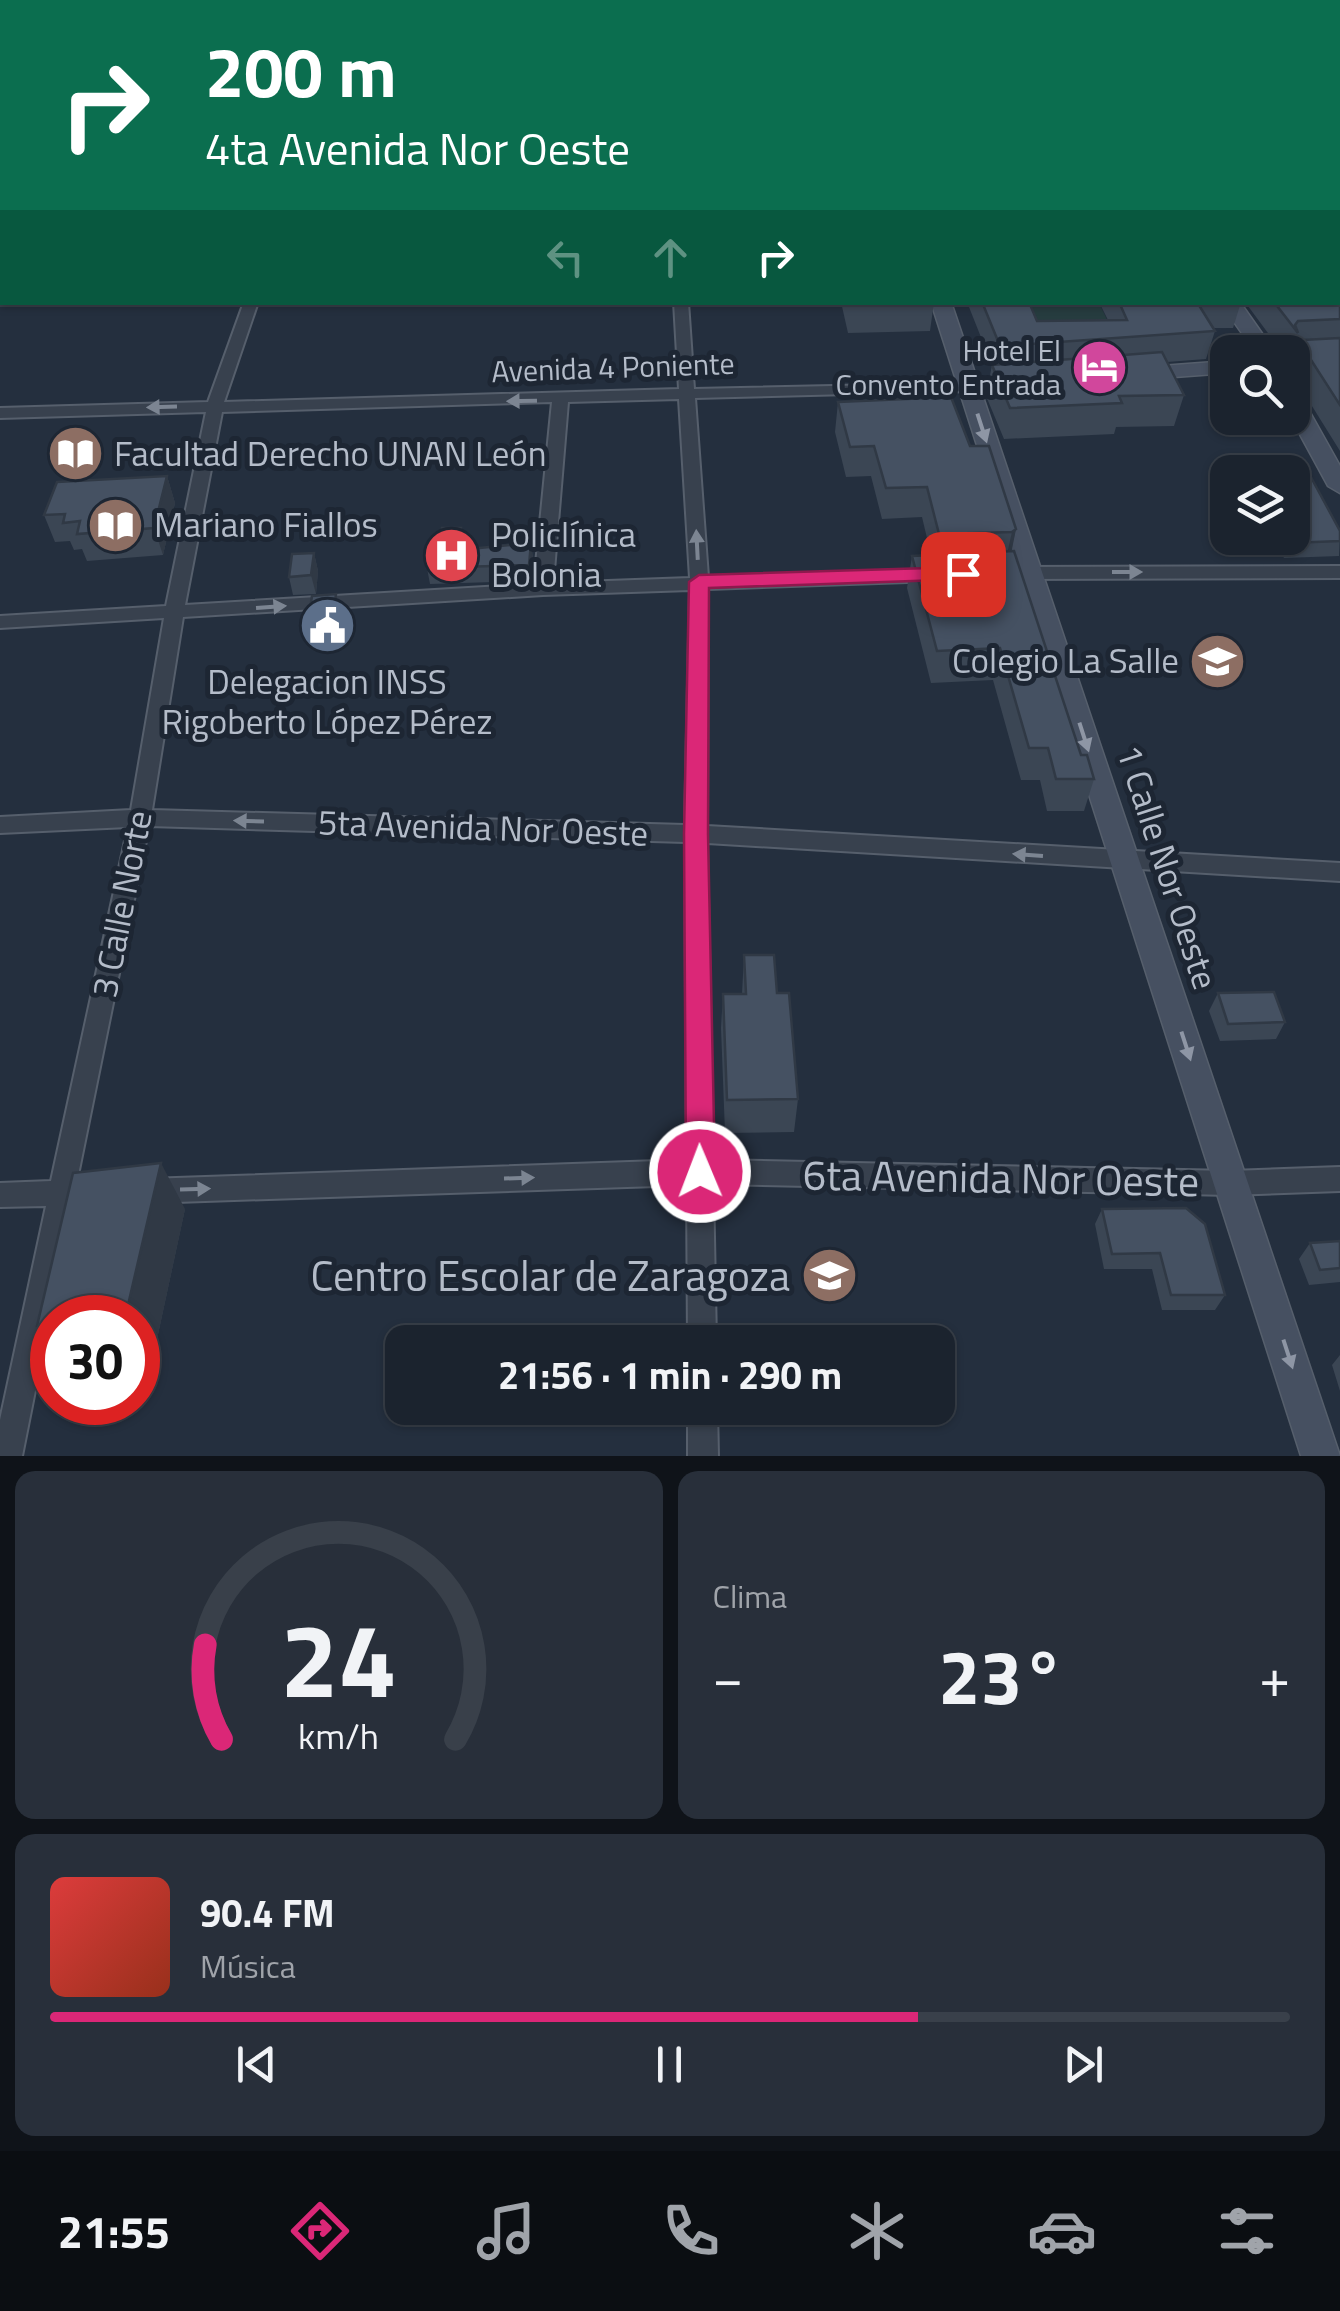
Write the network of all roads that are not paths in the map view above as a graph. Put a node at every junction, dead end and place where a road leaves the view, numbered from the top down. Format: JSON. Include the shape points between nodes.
{"nodes":[{"id":1,"x":250,"y":305,"type":"edge"},
{"id":2,"x":681,"y":305,"type":"edge"},
{"id":3,"x":942,"y":305,"type":"edge"},
{"id":4,"x":1232,"y":305,"type":"edge"},
{"id":5,"x":1253,"y":335,"type":"edge"},
{"id":6,"x":1210,"y":369,"type":"edge"},
{"id":7,"x":1115,"y":376,"type":"edge"},
{"id":8,"x":978,"y":385,"type":"junction"},
{"id":9,"x":690,"y":396,"type":"junction"},
{"id":10,"x":560,"y":400,"type":"junction"},
{"id":11,"x":215,"y":405,"type":"junction"},
{"id":12,"x":0,"y":413,"type":"edge"},
{"id":13,"x":1310,"y":432,"type":"edge"},
{"id":14,"x":1340,"y":486,"type":"edge"},
{"id":15,"x":1030,"y":572,"type":"junction"},
{"id":16,"x":1340,"y":572,"type":"edge"},
{"id":17,"x":993,"y":573,"type":"edge"},
{"id":18,"x":956,"y":574,"type":"edge"},
{"id":19,"x":699,"y":582,"type":"junction"},
{"id":20,"x":543,"y":590,"type":"junction"},
{"id":21,"x":174,"y":613,"type":"junction"},
{"id":22,"x":0,"y":622,"type":"edge"},
{"id":23,"x":140,"y":818,"type":"junction"},
{"id":24,"x":0,"y":824,"type":"edge"},
{"id":25,"x":696,"y":834,"type":"junction"},
{"id":26,"x":1125,"y":861,"type":"junction"},
{"id":27,"x":1340,"y":872,"type":"edge"},
{"id":28,"x":700,"y":1172,"type":"junction"},
{"id":29,"x":1340,"y":1180,"type":"edge"},
{"id":30,"x":1232,"y":1183,"type":"junction"},
{"id":31,"x":62,"y":1194,"type":"junction"},
{"id":32,"x":0,"y":1195,"type":"edge"},
{"id":33,"x":702,"y":1325,"type":"edge"},
{"id":34,"x":702,"y":1425,"type":"edge"},
{"id":35,"x":7,"y":1456,"type":"edge"},
{"id":36,"x":703,"y":1456,"type":"edge"},
{"id":37,"x":1322,"y":1456,"type":"edge"}],
"edges":[{"from":1,"to":11,"type":"street","name":"3 Calle Norte"},
{"from":2,"to":9,"type":"street"},
{"from":3,"to":8,"type":"street","name":"1 Calle Nor Oeste"},
{"from":4,"to":5,"type":"street"},
{"from":6,"to":7,"type":"street"},
{"from":8,"to":9,"type":"street","name":"Avenida 4 Poniente"},
{"from":8,"to":15,"type":"street","name":"1 Calle Nor Oeste","one_way":true},
{"from":9,"to":10,"type":"street","name":"Avenida 4 Poniente"},
{"from":19,"to":9,"type":"street","one_way":true},
{"from":10,"to":11,"type":"street","name":"Avenida 4 Poniente","one_way":true},
{"from":10,"to":20,"type":"street"},
{"from":11,"to":12,"type":"street","name":"Avenida 4 Poniente","one_way":true},
{"from":11,"to":21,"type":"street","name":"3 Calle Norte"},
{"from":13,"to":14,"type":"street"},
{"from":15,"to":16,"type":"street","one_way":true},
{"from":15,"to":17,"type":"street"},
{"from":15,"to":26,"type":"street","name":"1 Calle Nor Oeste","one_way":true},
{"from":18,"to":19,"type":"street"},
{"from":19,"to":20,"type":"street"},
{"from":19,"to":25,"type":"street"},
{"from":21,"to":20,"type":"street","one_way":true},
{"from":21,"to":22,"type":"street"},
{"from":21,"to":23,"type":"street","name":"3 Calle Norte"},
{"from":23,"to":24,"type":"street","name":"5ta Avenida Nor Oeste"},
{"from":25,"to":23,"type":"street","name":"5ta Avenida Nor Oeste","one_way":true},
{"from":23,"to":31,"type":"street","name":"3 Calle Norte"},
{"from":26,"to":25,"type":"street","name":"5ta Avenida Nor Oeste","one_way":true},
{"from":25,"to":28,"type":"street"},
{"from":26,"to":27,"type":"street","name":"5ta Avenida Nor Oeste"},
{"from":26,"to":30,"type":"street","name":"1 Calle Nor Oeste","one_way":true},
{"from":28,"to":30,"type":"street","name":"6ta Avenida Nor Oeste"},
{"from":31,"to":28,"type":"street","name":"6ta Avenida Nor Oeste","one_way":true},
{"from":28,"to":33,"type":"street"},
{"from":29,"to":30,"type":"street","name":"6ta Avenida Nor Oeste"},
{"from":30,"to":37,"type":"street","name":"1 Calle Nor Oeste","one_way":true},
{"from":31,"to":32,"type":"street","name":"6ta Avenida Nor Oeste"},
{"from":31,"to":35,"type":"street","name":"3 Calle Norte"},
{"from":34,"to":36,"type":"street"}]}
